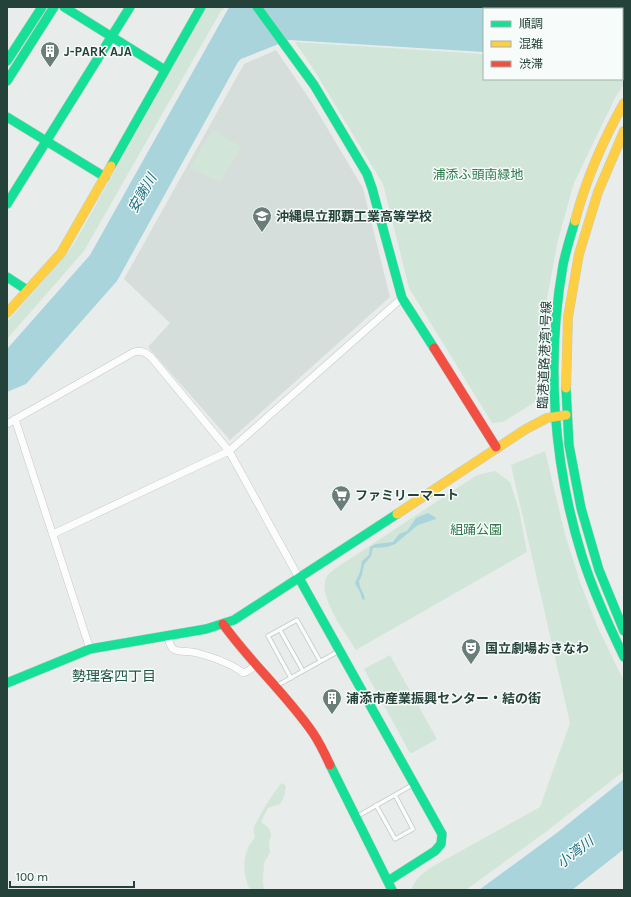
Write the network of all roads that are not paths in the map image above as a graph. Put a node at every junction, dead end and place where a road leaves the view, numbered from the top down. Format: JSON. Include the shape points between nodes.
{"nodes":[{"id":1,"x":42,"y":7,"type":"edge"},
{"id":2,"x":54,"y":7,"type":"edge"},
{"id":3,"x":64,"y":7,"type":"edge"},
{"id":4,"x":130,"y":7,"type":"edge"},
{"id":5,"x":201,"y":7,"type":"edge"},
{"id":6,"x":257,"y":7,"type":"edge"},
{"id":7,"x":112,"y":37,"type":"junction"},
{"id":8,"x":7,"y":61,"type":"edge"},
{"id":9,"x":165,"y":70,"type":"junction"},
{"id":10,"x":7,"y":82,"type":"edge"},
{"id":11,"x":624,"y":103,"type":"edge"},
{"id":12,"x":7,"y":117,"type":"edge"},
{"id":13,"x":624,"y":131,"type":"edge"},
{"id":14,"x":46,"y":142,"type":"junction"},
{"id":15,"x":105,"y":177,"type":"junction"},
{"id":16,"x":7,"y":204,"type":"edge"},
{"id":17,"x":7,"y":277,"type":"edge"},
{"id":18,"x":27,"y":290,"type":"junction"},
{"id":19,"x":402,"y":298,"type":"junction"},
{"id":20,"x":7,"y":313,"type":"edge"},
{"id":21,"x":566,"y":415,"type":"junction"},
{"id":22,"x":555,"y":416,"type":"junction"},
{"id":23,"x":15,"y":419,"type":"junction"},
{"id":24,"x":7,"y":424,"type":"edge"},
{"id":25,"x":496,"y":447,"type":"junction"},
{"id":26,"x":229,"y":451,"type":"junction"},
{"id":27,"x":52,"y":534,"type":"junction"},
{"id":28,"x":299,"y":578,"type":"junction"},
{"id":29,"x":223,"y":624,"type":"junction"},
{"id":30,"x":280,"y":630,"type":"junction"},
{"id":31,"x":624,"y":631,"type":"edge"},
{"id":32,"x":168,"y":636,"type":"junction"},
{"id":33,"x":90,"y":649,"type":"junction"},
{"id":34,"x":340,"y":651,"type":"junction"},
{"id":35,"x":624,"y":657,"type":"edge"},
{"id":36,"x":320,"y":662,"type":"junction"},
{"id":37,"x":256,"y":665,"type":"junction"},
{"id":38,"x":303,"y":671,"type":"junction"},
{"id":39,"x":291,"y":678,"type":"junction"},
{"id":40,"x":7,"y":683,"type":"edge"},
{"id":41,"x":276,"y":686,"type":"junction"},
{"id":42,"x":415,"y":784,"type":"junction"},
{"id":43,"x":395,"y":795,"type":"junction"},
{"id":44,"x":376,"y":806,"type":"junction"},
{"id":45,"x":356,"y":817,"type":"junction"},
{"id":46,"x":388,"y":881,"type":"junction"},
{"id":47,"x":392,"y":890,"type":"edge"}],
"edges":[{"from":1,"to":8,"type":"street"},
{"from":2,"to":10,"type":"street"},
{"from":3,"to":7,"type":"street"},
{"from":4,"to":7,"type":"street"},
{"from":5,"to":9,"type":"street"},
{"from":6,"to":19,"type":"street","via":[[314,85],[367,174]]},
{"from":7,"to":9,"type":"street"},
{"from":7,"to":14,"type":"street"},
{"from":9,"to":15,"type":"street"},
{"from":11,"to":22,"type":"street","name":"臨港道路港湾1号線","via":[[590,172],[563,265],[555,345]]},
{"from":12,"to":14,"type":"street"},
{"from":13,"to":21,"type":"street","name":"臨港道路港湾1号線","via":[[603,177],[580,248],[567,330]]},
{"from":14,"to":15,"type":"street"},
{"from":14,"to":16,"type":"street"},
{"from":15,"to":18,"type":"street","via":[[61,253]]},
{"from":17,"to":18,"type":"street"},
{"from":18,"to":20,"type":"street"},
{"from":19,"to":25,"type":"street"},
{"from":19,"to":26,"type":"street"},
{"from":21,"to":22,"type":"street"},
{"from":21,"to":31,"type":"street","name":"臨港道路港湾1号線","via":[[571,461],[586,534]]},
{"from":22,"to":25,"type":"street","via":[[534,423]]},
{"from":22,"to":35,"type":"street","name":"臨港道路港湾1号線","via":[[565,489],[578,543],[598,599]]},
{"from":23,"to":24,"type":"street"},
{"from":23,"to":26,"type":"street","via":[[134,352],[145,352]]},
{"from":23,"to":27,"type":"street"},
{"from":25,"to":28,"type":"street"},
{"from":26,"to":27,"type":"street"},
{"from":26,"to":28,"type":"street"},
{"from":27,"to":33,"type":"street"},
{"from":28,"to":29,"type":"street","via":[[241,616]]},
{"from":28,"to":34,"type":"street"},
{"from":29,"to":32,"type":"street"},
{"from":29,"to":37,"type":"street"},
{"from":30,"to":36,"type":"lane","via":[[297,620]]},
{"from":30,"to":38,"type":"lane"},
{"from":30,"to":39,"type":"lane","via":[[268,636]]},
{"from":32,"to":33,"type":"street"},
{"from":32,"to":37,"type":"street","via":[[174,649],[218,660],[243,673]]},
{"from":33,"to":40,"type":"street"},
{"from":34,"to":36,"type":"lane"},
{"from":34,"to":42,"type":"street"},
{"from":36,"to":38,"type":"lane"},
{"from":37,"to":41,"type":"street"},
{"from":38,"to":39,"type":"lane"},
{"from":39,"to":41,"type":"lane"},
{"from":41,"to":45,"type":"street","via":[[313,733]]},
{"from":42,"to":43,"type":"lane"},
{"from":42,"to":46,"type":"street","via":[[439,827],[442,834],[441,844],[431,854]]},
{"from":43,"to":44,"type":"lane"},
{"from":43,"to":44,"type":"lane","via":[[413,829],[395,839]]},
{"from":44,"to":45,"type":"lane"},
{"from":45,"to":46,"type":"street"},
{"from":46,"to":47,"type":"street"}]}
